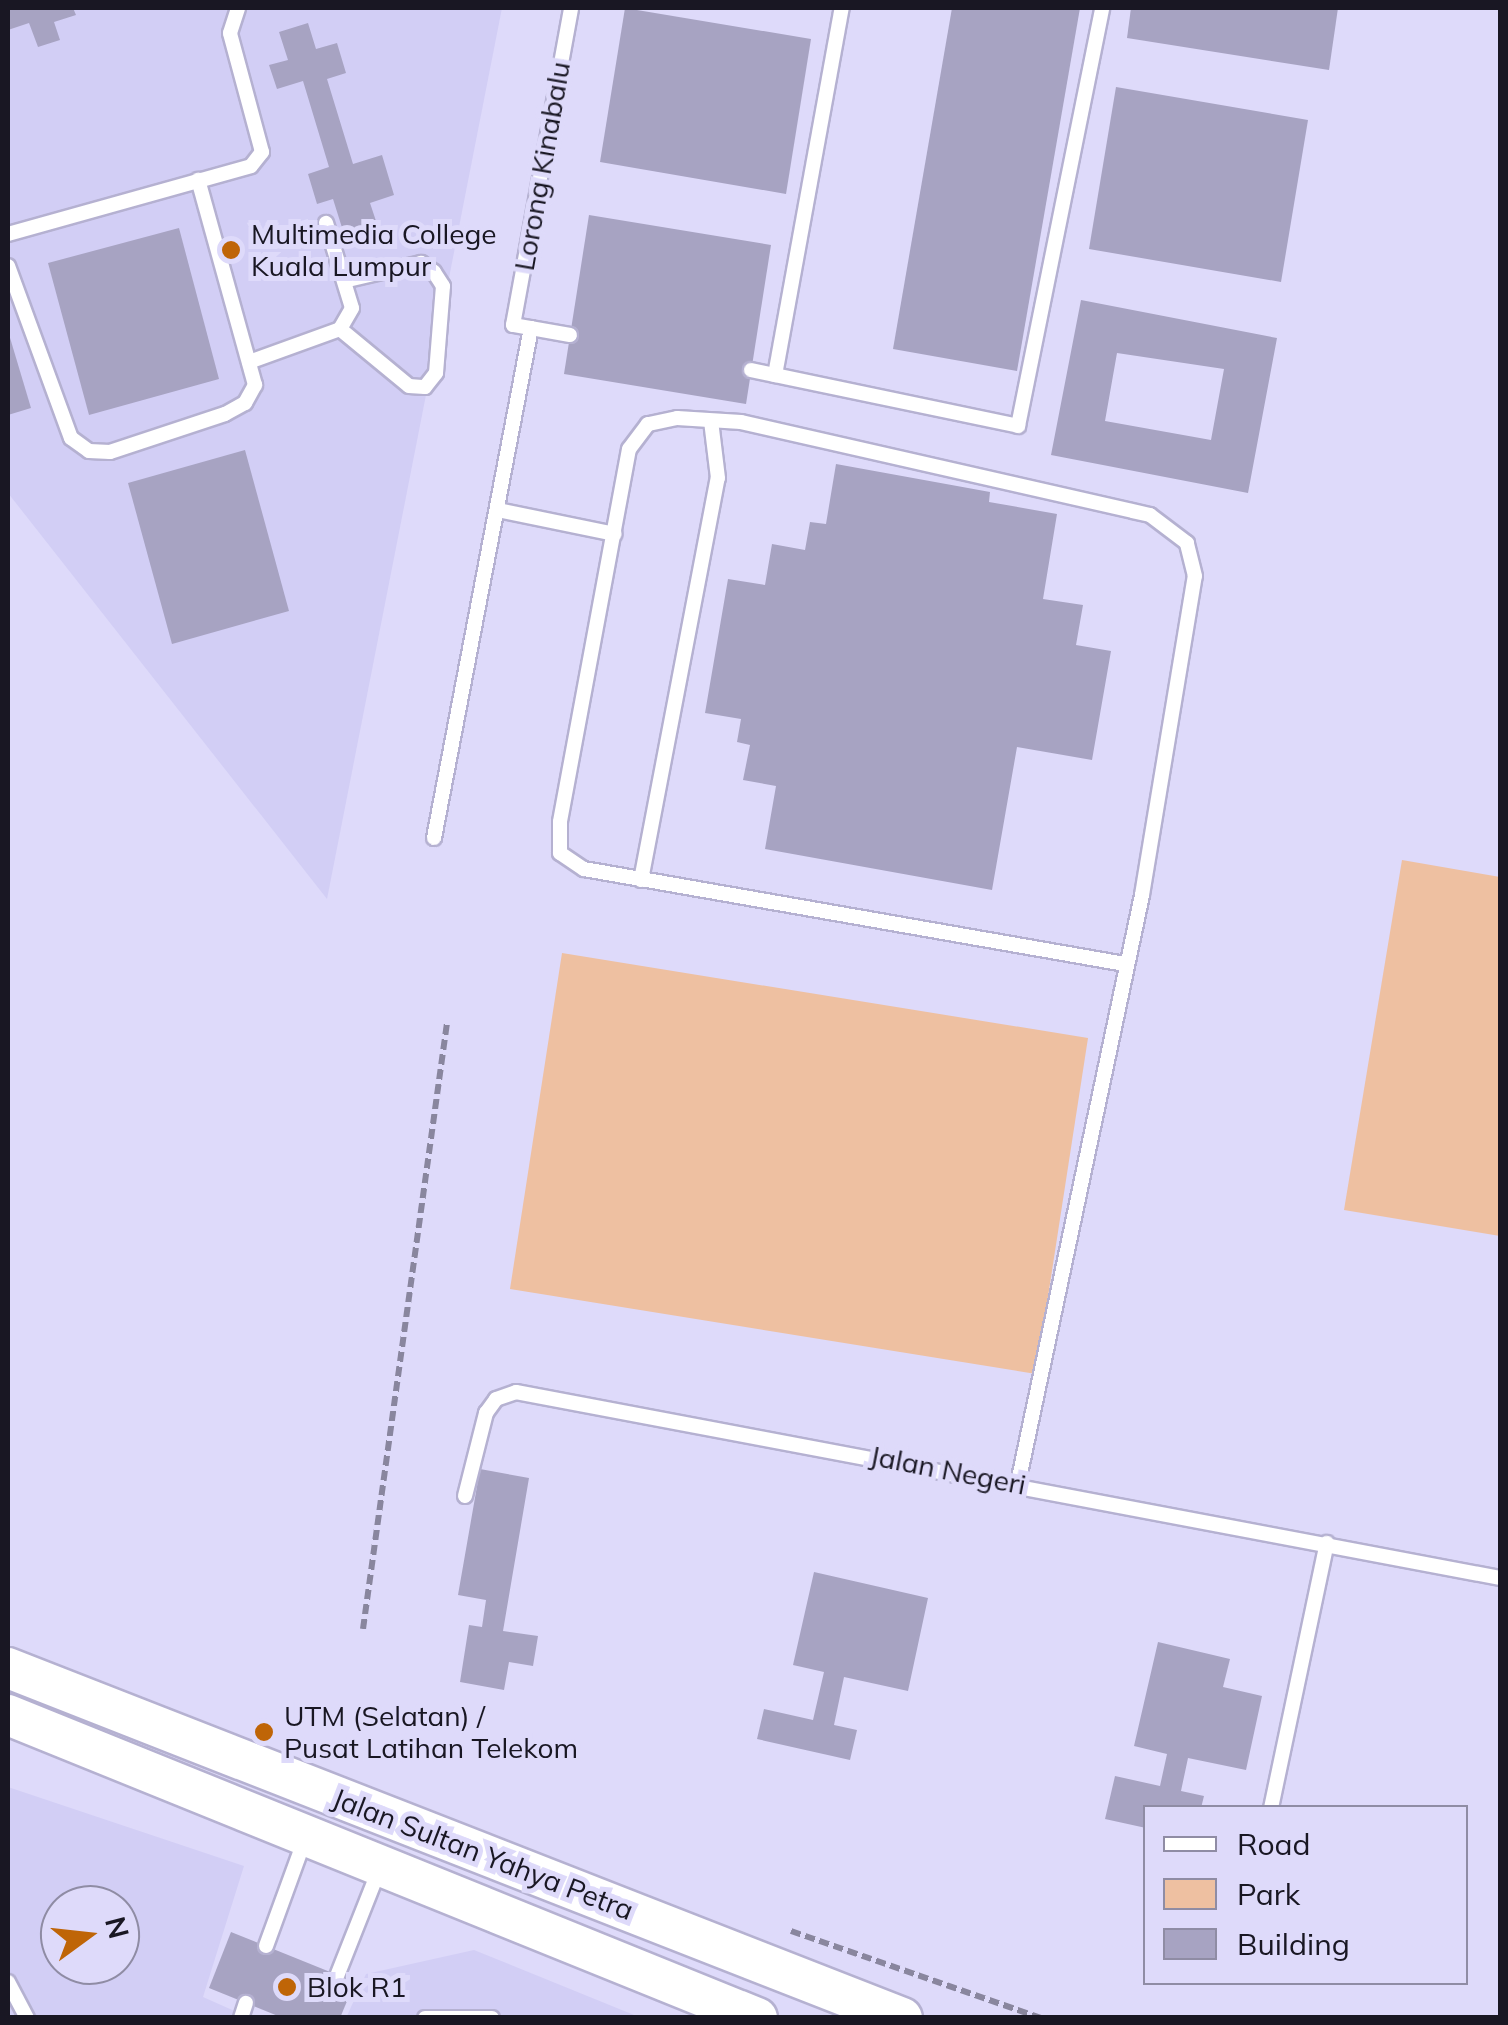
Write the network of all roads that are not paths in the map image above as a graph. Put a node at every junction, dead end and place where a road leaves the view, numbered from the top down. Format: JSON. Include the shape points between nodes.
{"nodes":[{"id":1,"x":238,"y":8,"type":"edge"},
{"id":2,"x":571,"y":8,"type":"edge"},
{"id":3,"x":842,"y":8,"type":"edge"},
{"id":4,"x":1102,"y":8,"type":"edge"},
{"id":5,"x":198,"y":180,"type":"junction"},
{"id":6,"x":326,"y":222,"type":"dead end"},
{"id":7,"x":8,"y":234,"type":"edge"},
{"id":8,"x":8,"y":266,"type":"edge"},
{"id":9,"x":348,"y":280,"type":"junction"},
{"id":10,"x":530,"y":328,"type":"junction"},
{"id":11,"x":340,"y":329,"type":"junction"},
{"id":12,"x":570,"y":335,"type":"dead end"},
{"id":13,"x":250,"y":362,"type":"junction"},
{"id":14,"x":751,"y":370,"type":"dead end"},
{"id":15,"x":775,"y":375,"type":"junction"},
{"id":16,"x":711,"y":420,"type":"junction"},
{"id":17,"x":498,"y":510,"type":"junction"},
{"id":18,"x":615,"y":534,"type":"junction"},
{"id":19,"x":434,"y":838,"type":"dead end"},
{"id":20,"x":642,"y":880,"type":"junction"},
{"id":21,"x":1125,"y":964,"type":"junction"},
{"id":22,"x":1018,"y":1483,"type":"junction"},
{"id":23,"x":466,"y":1496,"type":"dead end"},
{"id":24,"x":1327,"y":1544,"type":"junction"},
{"id":25,"x":1500,"y":1578,"type":"edge"},
{"id":26,"x":8,"y":1668,"type":"edge"},
{"id":27,"x":8,"y":1715,"type":"edge"},
{"id":28,"x":1272,"y":1805,"type":"edge"},
{"id":29,"x":306,"y":1835,"type":"junction"},
{"id":30,"x":381,"y":1864,"type":"junction"},
{"id":31,"x":266,"y":1946,"type":"dead end"},
{"id":32,"x":338,"y":1976,"type":"dead end"},
{"id":33,"x":8,"y":1982,"type":"edge"},
{"id":34,"x":28,"y":2018,"type":"edge"},
{"id":35,"x":425,"y":2018,"type":"edge"},
{"id":36,"x":492,"y":2018,"type":"edge"},
{"id":37,"x":757,"y":2018,"type":"edge"},
{"id":38,"x":902,"y":2018,"type":"edge"}],
"edges":[{"from":1,"to":5,"type":"lane","via":[[230,33],[262,152],[251,166]]},
{"from":2,"to":10,"type":"lane","name":"Lorong Kinabalu","via":[[514,325]]},
{"from":3,"to":15,"type":"lane"},
{"from":4,"to":15,"type":"lane","via":[[1018,426]]},
{"from":5,"to":7,"type":"lane"},
{"from":5,"to":13,"type":"lane"},
{"from":6,"to":9,"type":"lane"},
{"from":8,"to":13,"type":"lane","via":[[71,438],[89,451],[110,452],[245,403],[254,385]]},
{"from":9,"to":11,"type":"lane","via":[[352,308]]},
{"from":9,"to":11,"type":"lane","via":[[421,264],[434,272],[443,286],[436,373],[426,387],[410,386]]},
{"from":10,"to":12,"type":"lane"},
{"from":10,"to":17,"type":"lane"},
{"from":11,"to":13,"type":"lane"},
{"from":14,"to":15,"type":"lane"},
{"from":16,"to":18,"type":"lane","via":[[648,424],[629,449]]},
{"from":16,"to":20,"type":"lane","via":[[718,478]]},
{"from":16,"to":21,"type":"lane","via":[[1150,515],[1188,542],[1195,576]]},
{"from":17,"to":18,"type":"lane"},
{"from":17,"to":19,"type":"lane"},
{"from":18,"to":20,"type":"lane","via":[[560,822],[560,853],[584,869]]},
{"from":20,"to":21,"type":"lane"},
{"from":21,"to":22,"type":"lane"},
{"from":22,"to":23,"type":"lane","name":"Jalan Negeri","via":[[516,1392],[496,1399],[486,1413]]},
{"from":22,"to":24,"type":"lane","name":"Jalan Negeri"},
{"from":24,"to":25,"type":"lane","name":"Jalan Negeri"},
{"from":24,"to":28,"type":"lane"},
{"from":26,"to":38,"type":"main road","name":"Jalan Sultan Yahya Petra"},
{"from":27,"to":29,"type":"main road","name":"Jalan Sultan Yahya Petra"},
{"from":29,"to":30,"type":"main road","name":"Jalan Sultan Yahya Petra"},
{"from":29,"to":31,"type":"lane"},
{"from":30,"to":32,"type":"lane"},
{"from":30,"to":37,"type":"main road","name":"Jalan Sultan Yahya Petra"},
{"from":33,"to":34,"type":"lane"},
{"from":35,"to":36,"type":"lane"}]}
